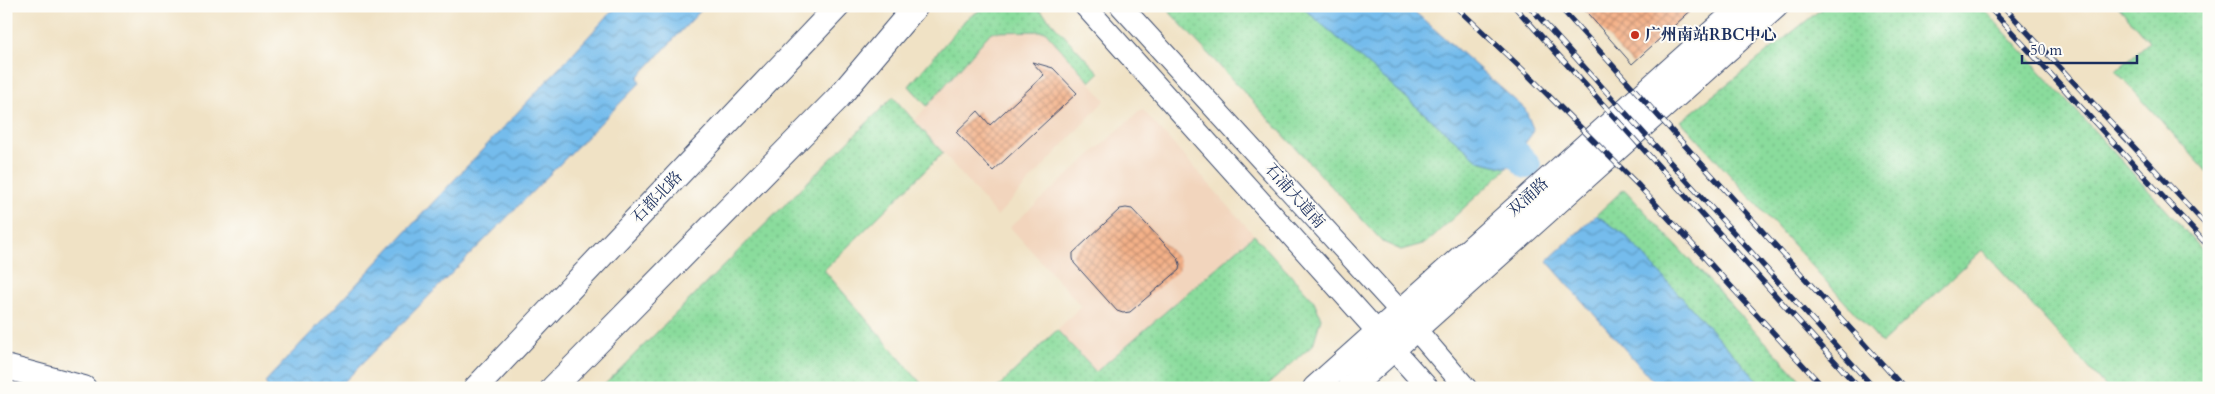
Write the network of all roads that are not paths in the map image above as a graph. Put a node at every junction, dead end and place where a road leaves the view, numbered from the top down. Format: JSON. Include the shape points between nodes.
{"nodes":[{"id":1,"x":838,"y":6,"type":"edge"},
{"id":2,"x":1085,"y":6,"type":"edge"},
{"id":3,"x":1742,"y":6,"type":"edge"},
{"id":4,"x":1776,"y":6,"type":"edge"},
{"id":5,"x":915,"y":9,"type":"edge"},
{"id":6,"x":1125,"y":10,"type":"edge"},
{"id":7,"x":1111,"y":36,"type":"junction"},
{"id":8,"x":1400,"y":311,"type":"junction"},
{"id":9,"x":1414,"y":330,"type":"junction"},
{"id":10,"x":1375,"y":332,"type":"junction"},
{"id":11,"x":1392,"y":348,"type":"junction"},
{"id":12,"x":6,"y":367,"type":"edge"},
{"id":13,"x":480,"y":385,"type":"edge"},
{"id":14,"x":84,"y":388,"type":"edge"},
{"id":15,"x":553,"y":388,"type":"edge"},
{"id":16,"x":1315,"y":388,"type":"edge"},
{"id":17,"x":1350,"y":388,"type":"edge"},
{"id":18,"x":1428,"y":388,"type":"edge"},
{"id":19,"x":1466,"y":388,"type":"edge"}],
"edges":[{"from":1,"to":13,"type":"main road","name":"石都北路"},
{"from":2,"to":7,"type":"street","name":"石浦大道南"},
{"from":3,"to":8,"type":"main road","name":"双涌路"},
{"from":4,"to":9,"type":"main road","name":"双涌路"},
{"from":5,"to":15,"type":"main road","via":[[838,98]]},
{"from":6,"to":7,"type":"street","via":[[1107,16],[1106,24]]},
{"from":6,"to":8,"type":"street","name":"石浦大道南"},
{"from":7,"to":10,"type":"street","name":"石浦大道南"},
{"from":8,"to":9,"type":"street","name":"石浦大道南"},
{"from":8,"to":10,"type":"main road","name":"双涌路"},
{"from":9,"to":11,"type":"main road","name":"双涌路"},
{"from":9,"to":19,"type":"street","name":"石浦大道南"},
{"from":10,"to":11,"type":"street","name":"石浦大道南"},
{"from":10,"to":16,"type":"main road","name":"双涌路"},
{"from":11,"to":17,"type":"main road","name":"双涌路"},
{"from":11,"to":18,"type":"street","name":"石浦大道南"},
{"from":12,"to":14,"type":"main road"}]}
